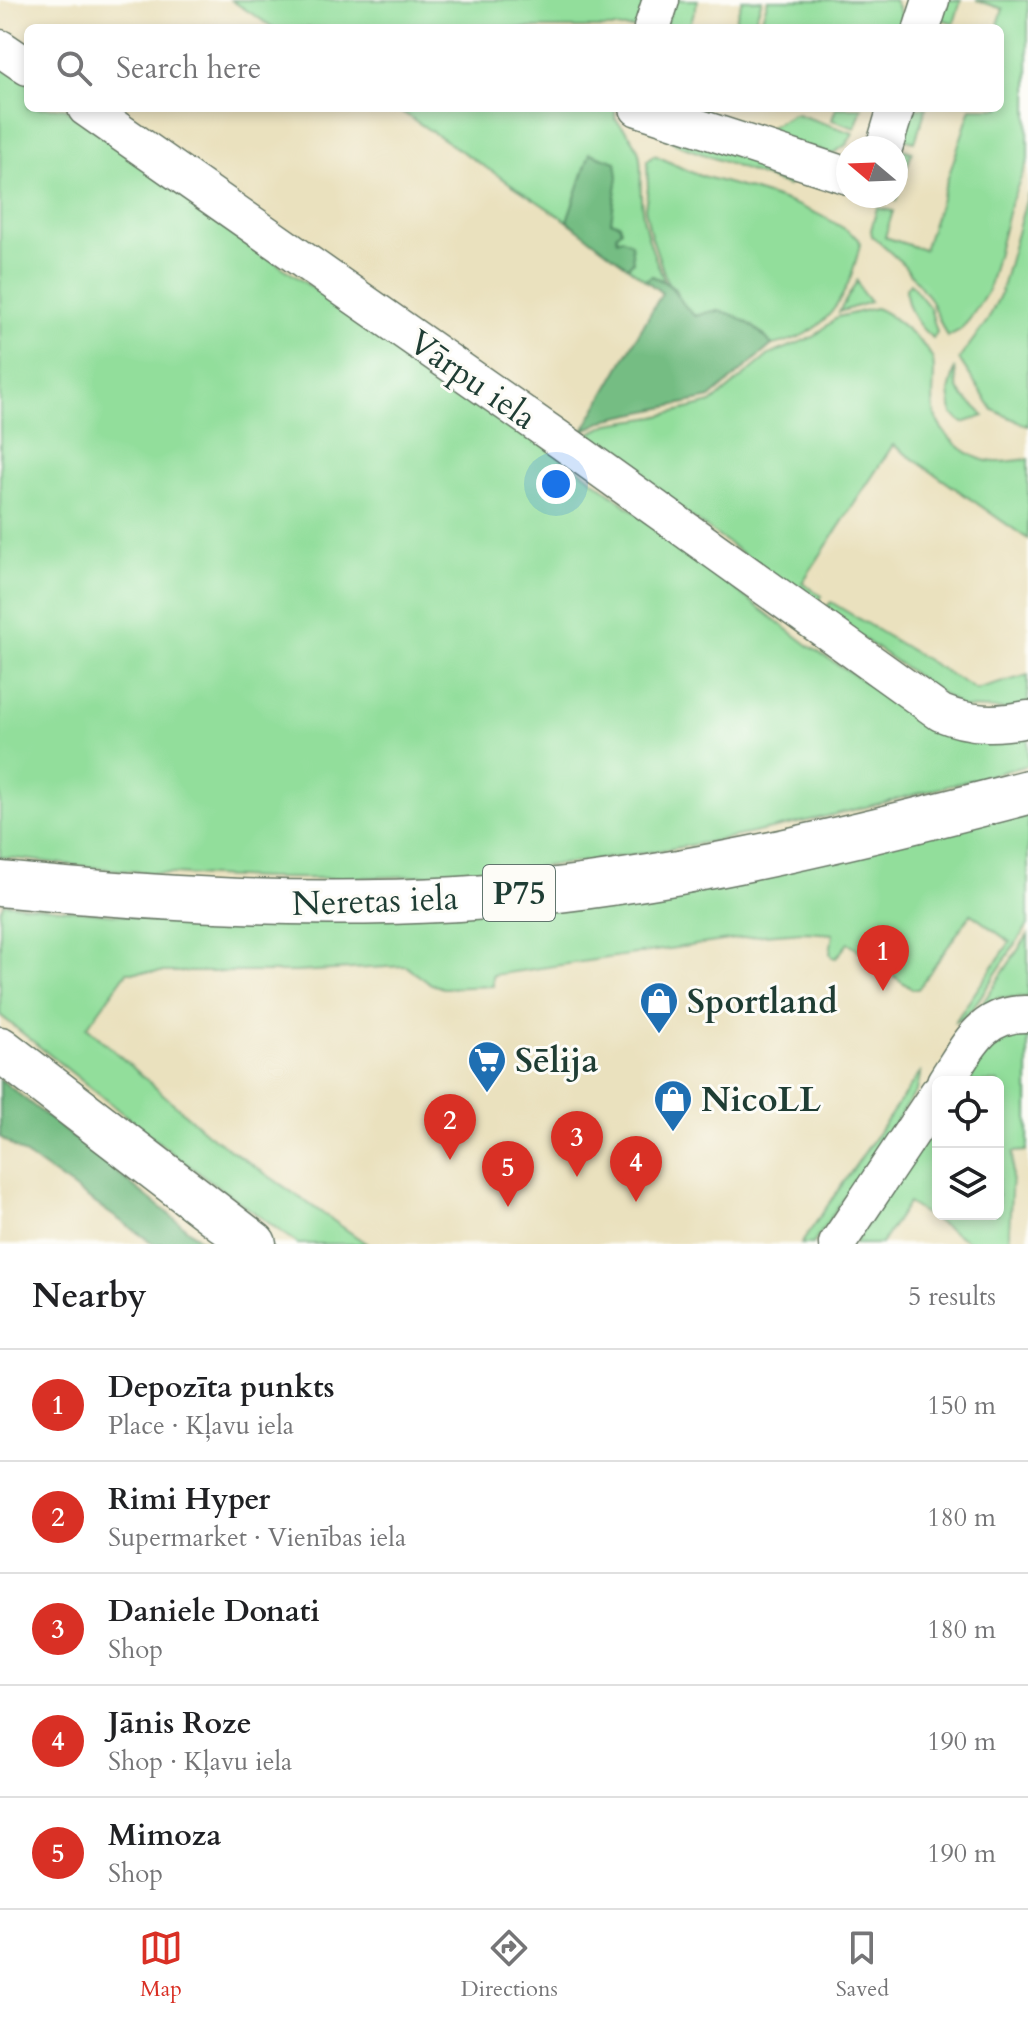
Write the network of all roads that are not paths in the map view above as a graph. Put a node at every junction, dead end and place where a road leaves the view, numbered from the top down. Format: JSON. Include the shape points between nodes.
{"nodes":[{"id":1,"x":661,"y":0,"type":"edge"},
{"id":2,"x":931,"y":0,"type":"edge"},
{"id":3,"x":653,"y":24,"type":"edge"},
{"id":4,"x":923,"y":24,"type":"edge"},
{"id":5,"x":0,"y":48,"type":"edge"},
{"id":6,"x":24,"y":64,"type":"edge"},
{"id":7,"x":92,"y":112,"type":"edge"},
{"id":8,"x":650,"y":112,"type":"edge"},
{"id":9,"x":895,"y":112,"type":"edge"},
{"id":10,"x":888,"y":136,"type":"edge"},
{"id":11,"x":836,"y":172,"type":"edge"},
{"id":12,"x":1028,"y":719,"type":"edge"},
{"id":13,"x":1028,"y":792,"type":"edge"},
{"id":14,"x":0,"y":884,"type":"edge"},
{"id":15,"x":1028,"y":1014,"type":"edge"},
{"id":16,"x":0,"y":1049,"type":"edge"},
{"id":17,"x":949,"y":1076,"type":"edge"},
{"id":18,"x":932,"y":1102,"type":"edge"},
{"id":19,"x":254,"y":1244,"type":"edge"},
{"id":20,"x":837,"y":1244,"type":"edge"}],
"edges":[{"from":1,"to":3,"type":"street"},
{"from":2,"to":4,"type":"street"},
{"from":5,"to":6,"type":"street"},
{"from":7,"to":12,"type":"street","name":"Vārpu iela","via":[[941,713],[980,724]]},
{"from":8,"to":11,"type":"street"},
{"from":9,"to":10,"type":"street"},
{"from":13,"to":14,"type":"main road","name":"Neretas iela","number":"P75","via":[[745,860],[656,877],[474,898],[251,903]]},
{"from":15,"to":17,"type":"street","via":[[990,1022]]},
{"from":16,"to":19,"type":"main road"},
{"from":18,"to":20,"type":"street"}]}
